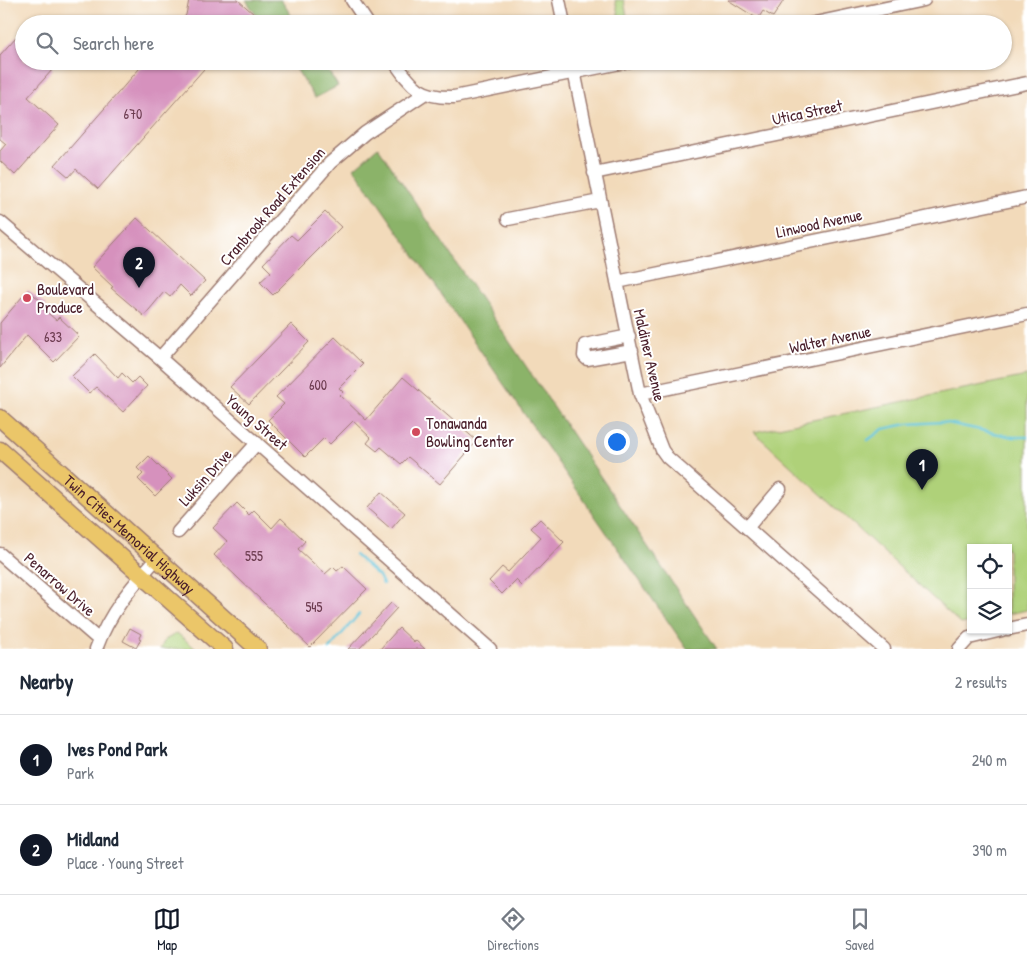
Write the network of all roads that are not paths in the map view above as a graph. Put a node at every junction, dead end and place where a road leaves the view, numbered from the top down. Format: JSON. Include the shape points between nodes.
{"nodes":[{"id":1,"x":559,"y":0,"type":"edge"},
{"id":2,"x":924,"y":0,"type":"edge"},
{"id":3,"x":355,"y":1,"type":"edge"},
{"id":4,"x":363,"y":15,"type":"edge"},
{"id":5,"x":562,"y":15,"type":"edge"},
{"id":6,"x":853,"y":15,"type":"edge"},
{"id":7,"x":400,"y":70,"type":"edge"},
{"id":8,"x":561,"y":70,"type":"edge"},
{"id":9,"x":574,"y":70,"type":"edge"},
{"id":10,"x":1027,"y":83,"type":"edge"},
{"id":11,"x":424,"y":94,"type":"junction"},
{"id":12,"x":594,"y":173,"type":"junction"},
{"id":13,"x":1027,"y":197,"type":"edge"},
{"id":14,"x":600,"y":201,"type":"junction"},
{"id":15,"x":508,"y":219,"type":"dead end"},
{"id":16,"x":0,"y":222,"type":"edge"},
{"id":17,"x":617,"y":282,"type":"junction"},
{"id":18,"x":1027,"y":314,"type":"edge"},
{"id":19,"x":629,"y":336,"type":"junction"},
{"id":20,"x":632,"y":351,"type":"junction"},
{"id":21,"x":160,"y":358,"type":"junction"},
{"id":22,"x":640,"y":394,"type":"junction"},
{"id":23,"x":0,"y":418,"type":"edge"},
{"id":24,"x":257,"y":443,"type":"junction"},
{"id":25,"x":0,"y":450,"type":"edge"},
{"id":26,"x":780,"y":489,"type":"dead end"},
{"id":27,"x":747,"y":528,"type":"junction"},
{"id":28,"x":178,"y":532,"type":"dead end"},
{"id":29,"x":0,"y":554,"type":"edge"},
{"id":30,"x":157,"y":558,"type":"junction"},
{"id":31,"x":142,"y":576,"type":"junction"},
{"id":32,"x":1027,"y":625,"type":"edge"},
{"id":33,"x":1012,"y":628,"type":"edge"},
{"id":34,"x":986,"y":634,"type":"edge"},
{"id":35,"x":98,"y":644,"type":"edge"},
{"id":36,"x":226,"y":649,"type":"edge"},
{"id":37,"x":258,"y":649,"type":"edge"},
{"id":38,"x":490,"y":649,"type":"edge"},
{"id":39,"x":884,"y":649,"type":"edge"},
{"id":40,"x":959,"y":649,"type":"edge"}],
"edges":[{"from":1,"to":5,"type":"street"},
{"from":2,"to":6,"type":"street"},
{"from":3,"to":4,"type":"street"},
{"from":7,"to":11,"type":"street","via":[[408,82]]},
{"from":8,"to":11,"type":"street","via":[[454,97]]},
{"from":9,"to":12,"type":"street","name":"Maldiner Avenue"},
{"from":10,"to":12,"type":"street","name":"Utica Street"},
{"from":11,"to":21,"type":"street","name":"Cranbrook Road Extension","via":[[365,133],[330,164]]},
{"from":12,"to":14,"type":"street","name":"Maldiner Avenue"},
{"from":13,"to":17,"type":"street","name":"Linwood Avenue"},
{"from":14,"to":15,"type":"street"},
{"from":14,"to":17,"type":"street","name":"Maldiner Avenue"},
{"from":16,"to":21,"type":"street","name":"Young Street"},
{"from":17,"to":19,"type":"street","name":"Maldiner Avenue"},
{"from":18,"to":22,"type":"street","name":"Walter Avenue"},
{"from":19,"to":20,"type":"street","name":"Maldiner Avenue"},
{"from":19,"to":20,"type":"street","via":[[585,345],[584,356],[594,359]]},
{"from":20,"to":22,"type":"street","name":"Maldiner Avenue"},
{"from":21,"to":24,"type":"street","name":"Young Street"},
{"from":22,"to":27,"type":"street","name":"Maldiner Avenue","via":[[662,450]]},
{"from":23,"to":30,"type":"main road","name":"Twin Cities Memorial Highway"},
{"from":24,"to":28,"type":"street","name":"Luksin Drive"},
{"from":24,"to":38,"type":"street","name":"Young Street"},
{"from":25,"to":31,"type":"main road","name":"Twin Cities Memorial Highway"},
{"from":26,"to":27,"type":"street"},
{"from":27,"to":39,"type":"street","name":"Maldiner Avenue"},
{"from":29,"to":35,"type":"street","name":"Penarrow Drive"},
{"from":30,"to":31,"type":"street"},
{"from":30,"to":37,"type":"main road","name":"Twin Cities Memorial Highway"},
{"from":31,"to":35,"type":"street","via":[[119,603]]},
{"from":31,"to":36,"type":"main road","name":"Twin Cities Memorial Highway"},
{"from":32,"to":33,"type":"street"},
{"from":34,"to":40,"type":"street","via":[[969,638]]}]}
